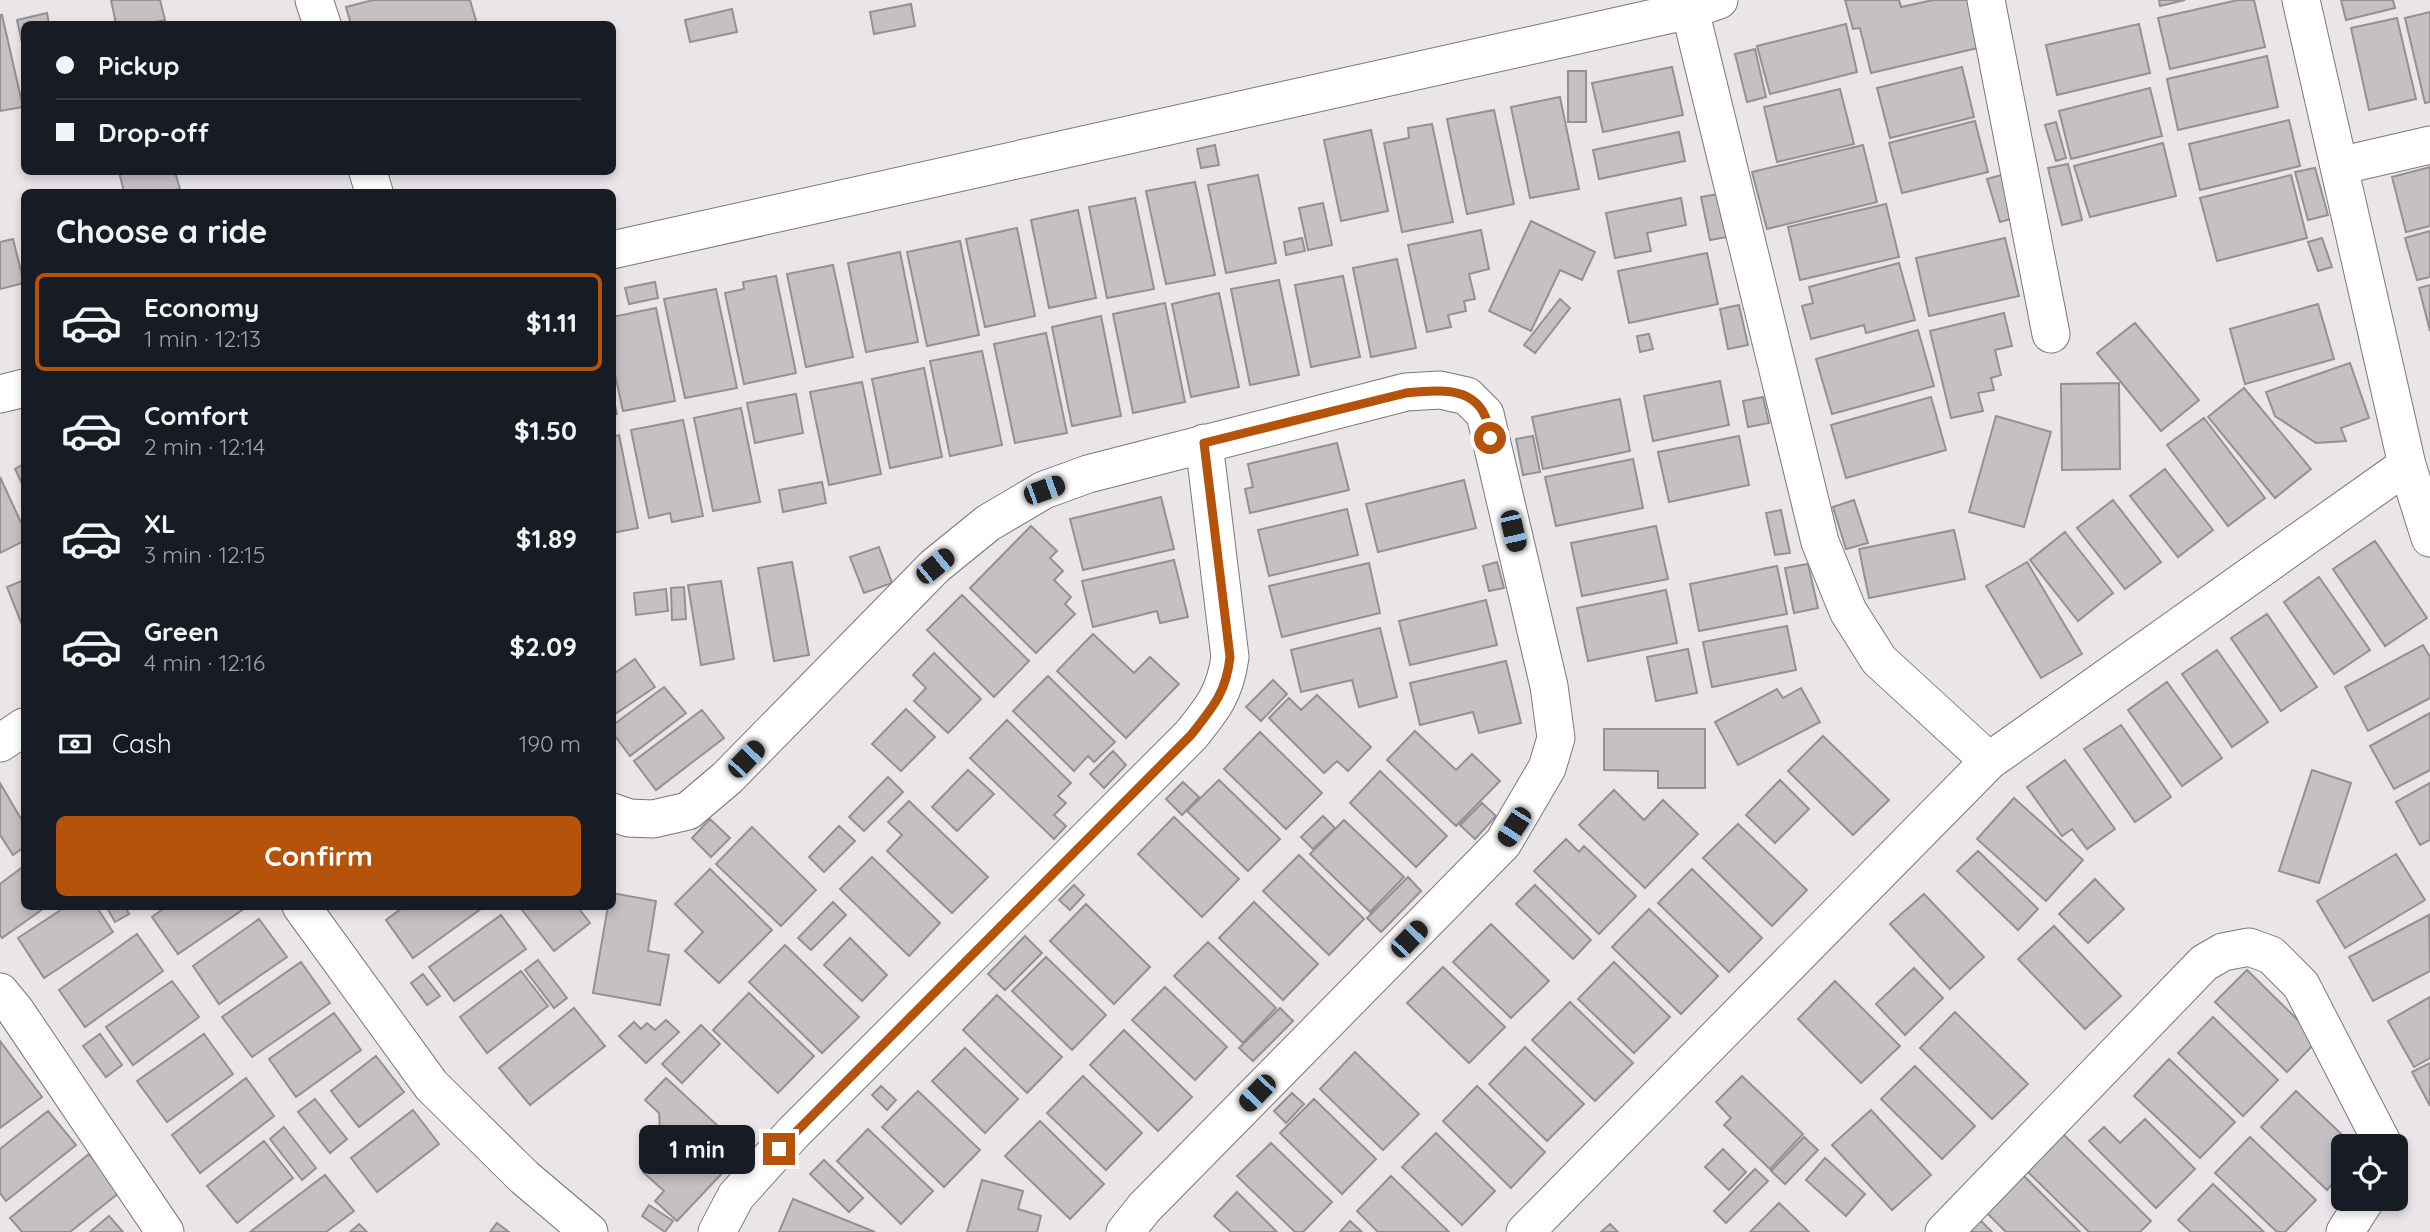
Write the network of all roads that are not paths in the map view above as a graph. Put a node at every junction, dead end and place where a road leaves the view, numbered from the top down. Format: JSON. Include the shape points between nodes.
{"nodes":[{"id":1,"x":314,"y":0,"type":"edge"},
{"id":2,"x":1986,"y":0,"type":"edge"},
{"id":3,"x":2301,"y":0,"type":"edge"},
{"id":4,"x":1705,"y":5,"type":"edge"},
{"id":5,"x":321,"y":21,"type":"edge"},
{"id":6,"x":2430,"y":145,"type":"edge"},
{"id":7,"x":2339,"y":166,"type":"junction"},
{"id":8,"x":616,"y":249,"type":"edge"},
{"id":9,"x":2051,"y":334,"type":"dead end"},
{"id":10,"x":21,"y":389,"type":"edge"},
{"id":11,"x":0,"y":394,"type":"edge"},
{"id":12,"x":1204,"y":443,"type":"junction"},
{"id":13,"x":2407,"y":465,"type":"junction"},
{"id":14,"x":2430,"y":538,"type":"edge"},
{"id":15,"x":21,"y":729,"type":"edge"},
{"id":16,"x":0,"y":743,"type":"edge"},
{"id":17,"x":1989,"y":761,"type":"junction"},
{"id":18,"x":616,"y":813,"type":"edge"},
{"id":19,"x":304,"y":910,"type":"edge"},
{"id":20,"x":0,"y":992,"type":"edge"},
{"id":21,"x":2378,"y":1134,"type":"edge"},
{"id":22,"x":2358,"y":1211,"type":"edge"},
{"id":23,"x":165,"y":1232,"type":"edge"},
{"id":24,"x":589,"y":1232,"type":"edge"},
{"id":25,"x":717,"y":1232,"type":"edge"},
{"id":26,"x":1125,"y":1232,"type":"edge"},
{"id":27,"x":1525,"y":1232,"type":"edge"},
{"id":28,"x":1944,"y":1232,"type":"edge"},
{"id":29,"x":2344,"y":1232,"type":"edge"}],
"edges":[{"from":1,"to":5,"type":"street"},
{"from":2,"to":9,"type":"street"},
{"from":3,"to":7,"type":"street"},
{"from":4,"to":8,"type":"street"},
{"from":4,"to":17,"type":"street","via":[[1820,542],[1848,611],[1879,660]]},
{"from":6,"to":7,"type":"street"},
{"from":7,"to":13,"type":"street"},
{"from":10,"to":11,"type":"street"},
{"from":12,"to":18,"type":"street","via":[[1044,490],[988,523],[935,566],[727,778],[688,811],[653,819]]},
{"from":12,"to":25,"type":"street","via":[[1230,657],[1218,701],[1182,744],[793,1133],[736,1196]]},
{"from":12,"to":26,"type":"street","via":[[1406,393],[1440,390],[1467,396],[1485,414],[1549,686],[1556,738],[1547,768],[1503,843]]},
{"from":13,"to":14,"type":"street"},
{"from":13,"to":17,"type":"street"},
{"from":15,"to":16,"type":"street"},
{"from":17,"to":27,"type":"street"},
{"from":19,"to":24,"type":"street","via":[[431,1085],[524,1177]]},
{"from":20,"to":23,"type":"street"},
{"from":21,"to":28,"type":"street","via":[[2301,985],[2271,956],[2249,947],[2223,952],[2204,963]]},
{"from":22,"to":29,"type":"street"}]}
